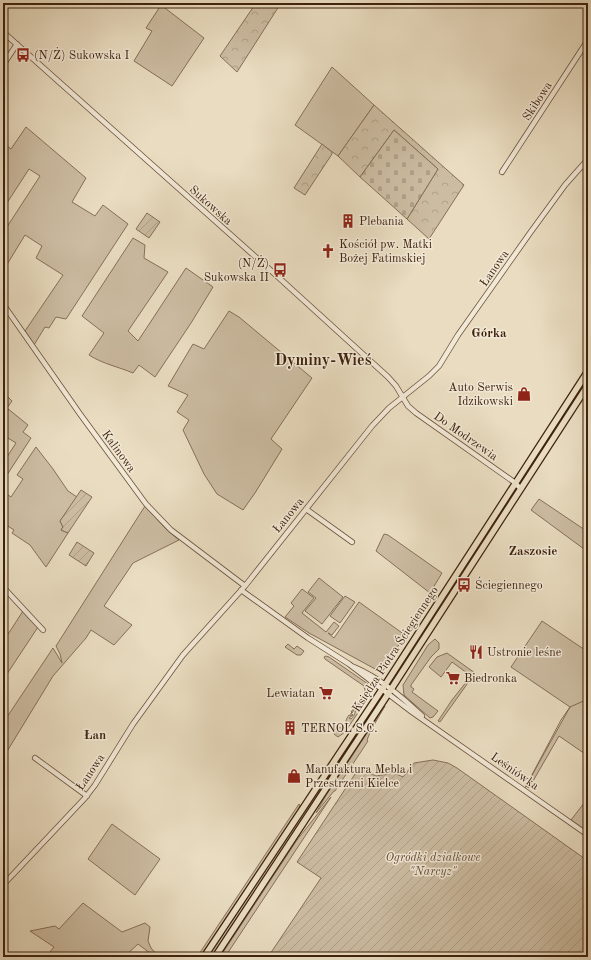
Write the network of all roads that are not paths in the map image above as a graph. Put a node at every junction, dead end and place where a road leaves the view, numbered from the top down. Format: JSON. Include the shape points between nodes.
{"nodes":[{"id":1,"x":3,"y":32,"type":"edge"},
{"id":2,"x":588,"y":40,"type":"edge"},
{"id":3,"x":17,"y":44,"type":"junction"},
{"id":4,"x":3,"y":65,"type":"edge"},
{"id":5,"x":588,"y":159,"type":"edge"},
{"id":6,"x":502,"y":172,"type":"dead end"},
{"id":7,"x":3,"y":304,"type":"edge"},
{"id":8,"x":588,"y":371,"type":"edge"},
{"id":9,"x":588,"y":385,"type":"edge"},
{"id":10,"x":401,"y":397,"type":"junction"},
{"id":11,"x":516,"y":483,"type":"junction"},
{"id":12,"x":521,"y":489,"type":"junction"},
{"id":13,"x":306,"y":508,"type":"junction"},
{"id":14,"x":352,"y":542,"type":"dead end"},
{"id":15,"x":3,"y":587,"type":"edge"},
{"id":16,"x":243,"y":588,"type":"junction"},
{"id":17,"x":43,"y":630,"type":"dead end"},
{"id":18,"x":383,"y":687,"type":"junction"},
{"id":19,"x":390,"y":692,"type":"junction"},
{"id":20,"x":35,"y":758,"type":"dead end"},
{"id":21,"x":87,"y":796,"type":"junction"},
{"id":22,"x":588,"y":835,"type":"edge"},
{"id":23,"x":3,"y":885,"type":"edge"},
{"id":24,"x":204,"y":957,"type":"edge"},
{"id":25,"x":215,"y":957,"type":"edge"}],
"edges":[{"from":1,"to":3,"type":"street","name":"Sukowska"},
{"from":2,"to":6,"type":"street","name":"Skibowa"},
{"from":3,"to":4,"type":"street"},
{"from":3,"to":10,"type":"street","name":"Sukowska","via":[[388,377]]},
{"from":5,"to":10,"type":"street","name":"Łanowa","via":[[530,233],[439,366]]},
{"from":7,"to":16,"type":"street","name":"Kalinowa","via":[[150,508],[171,530]]},
{"from":8,"to":11,"type":"main road","name":"Księdza Piotra Ściegiennego"},
{"from":9,"to":12,"type":"main road","name":"Księdza Piotra Ściegiennego"},
{"from":10,"to":11,"type":"street","name":"Do Modrzewia","via":[[416,413]]},
{"from":10,"to":13,"type":"street","name":"Łanowa","via":[[372,426]]},
{"from":11,"to":12,"type":"street","name":"Do Modrzewia"},
{"from":11,"to":18,"type":"main road","name":"Księdza Piotra Ściegiennego"},
{"from":12,"to":19,"type":"main road","name":"Księdza Piotra Ściegiennego"},
{"from":13,"to":14,"type":"street"},
{"from":13,"to":16,"type":"street","name":"Łanowa"},
{"from":15,"to":17,"type":"street"},
{"from":16,"to":18,"type":"street","name":"Kalinowa","via":[[297,630]]},
{"from":16,"to":21,"type":"street","name":"Łanowa","via":[[183,655],[132,724]]},
{"from":18,"to":19,"type":"street","name":"Kalinowa"},
{"from":18,"to":24,"type":"main road","name":"Księdza Piotra Ściegiennego"},
{"from":19,"to":22,"type":"street","name":"Leśniówka","via":[[430,724]]},
{"from":19,"to":25,"type":"main road","name":"Księdza Piotra Ściegiennego"},
{"from":20,"to":21,"type":"street"},
{"from":21,"to":23,"type":"street","name":"Łanowa"}]}
